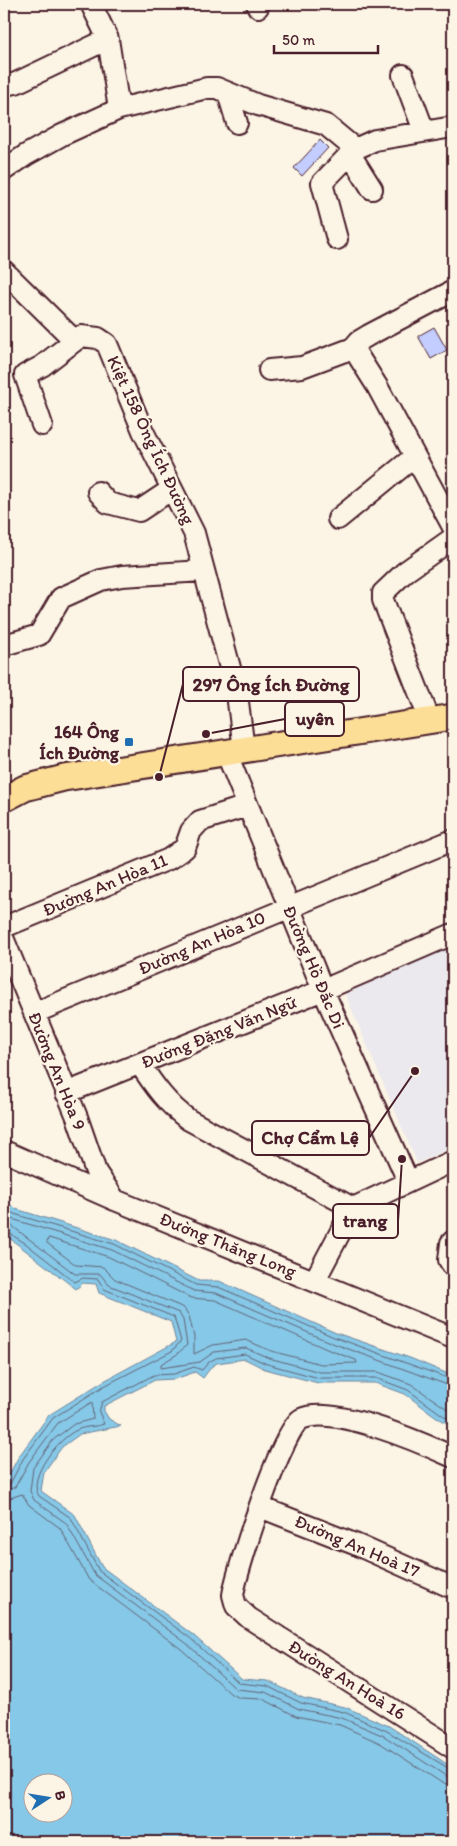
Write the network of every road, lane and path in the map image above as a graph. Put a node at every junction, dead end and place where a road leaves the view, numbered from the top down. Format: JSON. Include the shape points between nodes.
{"nodes":[{"id":1,"x":91,"y":4,"type":"edge"},
{"id":2,"x":108,"y":39,"type":"junction"},
{"id":3,"x":403,"y":75,"type":"dead end"},
{"id":4,"x":4,"y":84,"type":"edge"},
{"id":5,"x":228,"y":93,"type":"junction"},
{"id":6,"x":119,"y":108,"type":"junction"},
{"id":7,"x":237,"y":123,"type":"dead end"},
{"id":8,"x":453,"y":126,"type":"edge"},
{"id":9,"x":424,"y":131,"type":"junction"},
{"id":10,"x":353,"y":152,"type":"junction"},
{"id":11,"x":4,"y":170,"type":"edge"},
{"id":12,"x":372,"y":189,"type":"dead end"},
{"id":13,"x":337,"y":239,"type":"dead end"},
{"id":14,"x":4,"y":271,"type":"edge"},
{"id":15,"x":453,"y":291,"type":"edge"},
{"id":16,"x":74,"y":340,"type":"junction"},
{"id":17,"x":353,"y":348,"type":"junction"},
{"id":18,"x":269,"y":370,"type":"dead end"},
{"id":19,"x":42,"y":425,"type":"dead end"},
{"id":20,"x":414,"y":457,"type":"junction"},
{"id":21,"x":172,"y":489,"type":"junction"},
{"id":22,"x":98,"y":492,"type":"dead end"},
{"id":23,"x":445,"y":497,"type":"edge"},
{"id":24,"x":338,"y":519,"type":"dead end"},
{"id":25,"x":453,"y":527,"type":"edge"},
{"id":26,"x":453,"y":538,"type":"edge"},
{"id":27,"x":203,"y":571,"type":"junction"},
{"id":28,"x":4,"y":645,"type":"edge"},
{"id":29,"x":442,"y":719,"type":"edge"},
{"id":30,"x":235,"y":751,"type":"junction"},
{"id":31,"x":4,"y":799,"type":"edge"},
{"id":32,"x":247,"y":806,"type":"junction"},
{"id":33,"x":453,"y":840,"type":"edge"},
{"id":34,"x":288,"y":906,"type":"junction"},
{"id":35,"x":4,"y":927,"type":"edge"},
{"id":36,"x":453,"y":934,"type":"edge"},
{"id":37,"x":4,"y":940,"type":"edge"},
{"id":38,"x":323,"y":990,"type":"junction"},
{"id":39,"x":34,"y":1013,"type":"junction"},
{"id":40,"x":140,"y":1064,"type":"junction"},
{"id":41,"x":66,"y":1093,"type":"junction"},
{"id":42,"x":4,"y":1151,"type":"edge"},
{"id":43,"x":453,"y":1162,"type":"edge"},
{"id":44,"x":408,"y":1181,"type":"junction"},
{"id":45,"x":115,"y":1200,"type":"junction"},
{"id":46,"x":353,"y":1208,"type":"junction"},
{"id":47,"x":453,"y":1241,"type":"edge"},
{"id":48,"x":453,"y":1266,"type":"edge"},
{"id":49,"x":315,"y":1280,"type":"junction"},
{"id":50,"x":453,"y":1338,"type":"edge"},
{"id":51,"x":453,"y":1457,"type":"edge"},
{"id":52,"x":260,"y":1507,"type":"junction"},
{"id":53,"x":453,"y":1588,"type":"edge"},
{"id":54,"x":453,"y":1748,"type":"edge"}],
"edges":[{"from":1,"to":2,"type":"street"},
{"from":2,"to":4,"type":"street","via":[[16,83]]},
{"from":2,"to":6,"type":"street"},
{"from":3,"to":9,"type":"street"},
{"from":5,"to":6,"type":"street","via":[[207,88]]},
{"from":5,"to":7,"type":"street"},
{"from":5,"to":10,"type":"street","via":[[326,125]]},
{"from":6,"to":11,"type":"street","via":[[55,139]]},
{"from":8,"to":9,"type":"street"},
{"from":9,"to":10,"type":"street","via":[[375,140]]},
{"from":10,"to":12,"type":"street"},
{"from":10,"to":13,"type":"street","via":[[322,182]]},
{"from":14,"to":16,"type":"street"},
{"from":15,"to":17,"type":"street","via":[[359,340]]},
{"from":16,"to":19,"type":"street","via":[[42,366],[25,375]]},
{"from":16,"to":21,"type":"street","name":"Kiệt 158 Ông Ích Đường","via":[[81,336],[98,338],[107,344],[143,431]]},
{"from":17,"to":18,"type":"street","via":[[302,367]]},
{"from":17,"to":20,"type":"street"},
{"from":20,"to":23,"type":"street"},
{"from":20,"to":24,"type":"street"},
{"from":21,"to":22,"type":"street","via":[[139,511],[108,503]]},
{"from":21,"to":27,"type":"street","name":"Kiệt 158 Ông Ích Đường","via":[[194,534]]},
{"from":23,"to":25,"type":"street"},
{"from":26,"to":29,"type":"street","via":[[405,572],[384,590],[382,596]]},
{"from":27,"to":28,"type":"street","via":[[101,580],[62,598],[39,635]]},
{"from":27,"to":30,"type":"street","name":"Kiệt 158 Ông Ích Đường","via":[[233,678]]},
{"from":29,"to":30,"type":"main road"},
{"from":30,"to":31,"type":"main road","via":[[64,778],[25,788]]},
{"from":30,"to":32,"type":"street","name":"Đường Hồ Đắc Di"},
{"from":32,"to":34,"type":"street","name":"Đường Hồ Đắc Di"},
{"from":32,"to":35,"type":"street","name":"Đường An Hòa 11","via":[[200,821],[190,831],[185,848],[169,859]]},
{"from":33,"to":34,"type":"street","name":"Đường An Hòa 10"},
{"from":34,"to":38,"type":"street","name":"Đường Hồ Đắc Di"},
{"from":34,"to":39,"type":"street","name":"Đường An Hòa 10"},
{"from":36,"to":38,"type":"street","name":"Đường Đặng Văn Ngữ"},
{"from":37,"to":39,"type":"street","name":"Đường An Hòa 9"},
{"from":38,"to":40,"type":"street","name":"Đường Đặng Văn Ngữ"},
{"from":38,"to":44,"type":"street","name":"Đường Hồ Đắc Di"},
{"from":39,"to":41,"type":"street","name":"Đường An Hòa 9"},
{"from":40,"to":41,"type":"street","name":"Đường Đặng Văn Ngữ"},
{"from":40,"to":46,"type":"street","via":[[174,1109],[190,1120]]},
{"from":41,"to":45,"type":"street","name":"Đường An Hòa 9","via":[[96,1172]]},
{"from":42,"to":45,"type":"street","name":"Đường Thăng Long"},
{"from":43,"to":44,"type":"street"},
{"from":44,"to":46,"type":"street"},
{"from":45,"to":49,"type":"street","name":"Đường Thăng Long"},
{"from":46,"to":49,"type":"street"},
{"from":47,"to":48,"type":"street","via":[[449,1260]]},
{"from":49,"to":50,"type":"street","name":"Đường Thăng Long"},
{"from":51,"to":52,"type":"street","via":[[368,1424],[316,1416],[302,1419],[288,1433]]},
{"from":52,"to":53,"type":"street","name":"Đường An Hoà 17","via":[[357,1544]]},
{"from":52,"to":54,"type":"street","name":"Đường An Hoà 16","via":[[234,1583],[234,1602],[240,1611]]}]}
